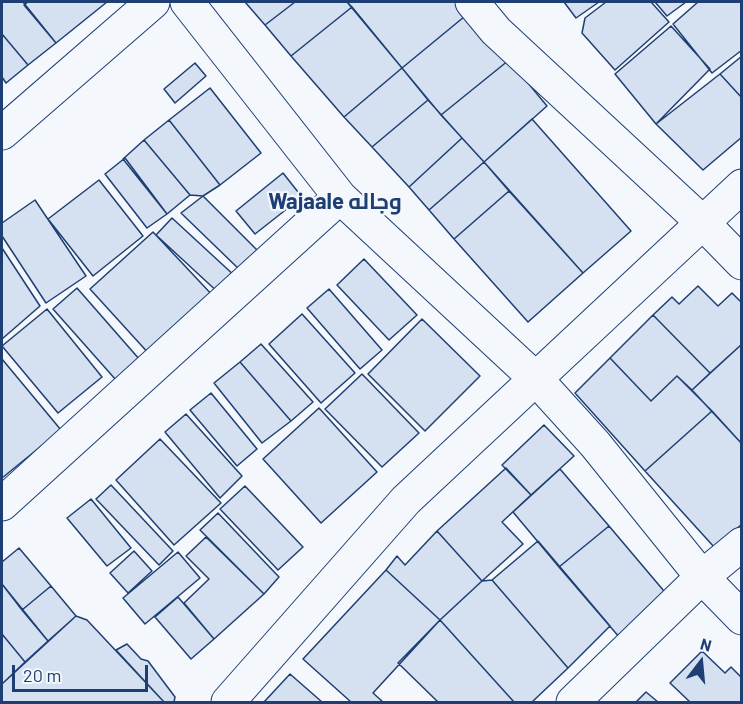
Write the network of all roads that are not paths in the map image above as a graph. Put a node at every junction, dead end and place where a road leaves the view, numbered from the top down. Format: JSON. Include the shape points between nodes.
{"nodes":[{"id":1,"x":153,"y":2,"type":"edge"},
{"id":2,"x":187,"y":2,"type":"edge"},
{"id":3,"x":472,"y":2,"type":"edge"},
{"id":4,"x":2,"y":133,"type":"edge"},
{"id":5,"x":741,"y":186,"type":"edge"},
{"id":6,"x":340,"y":197,"type":"junction"},
{"id":7,"x":702,"y":222,"type":"junction"},
{"id":8,"x":741,"y":263,"type":"edge"},
{"id":9,"x":537,"y":380,"type":"junction"},
{"id":10,"x":2,"y":504,"type":"edge"},
{"id":11,"x":741,"y":544,"type":"edge"},
{"id":12,"x":702,"y":577,"type":"junction"},
{"id":13,"x":741,"y":618,"type":"edge"},
{"id":14,"x":228,"y":702,"type":"edge"},
{"id":15,"x":573,"y":702,"type":"edge"}],
"edges":[{"from":1,"to":4,"type":"street"},
{"from":2,"to":6,"type":"street"},
{"from":3,"to":7,"type":"street","via":[[496,31]]},
{"from":5,"to":7,"type":"street"},
{"from":6,"to":9,"type":"street"},
{"from":6,"to":10,"type":"street"},
{"from":7,"to":8,"type":"street"},
{"from":7,"to":9,"type":"street"},
{"from":9,"to":12,"type":"street","via":[[595,444]]},
{"from":9,"to":14,"type":"street","via":[[406,500]]},
{"from":11,"to":12,"type":"street"},
{"from":12,"to":13,"type":"street"},
{"from":12,"to":15,"type":"street"}]}
